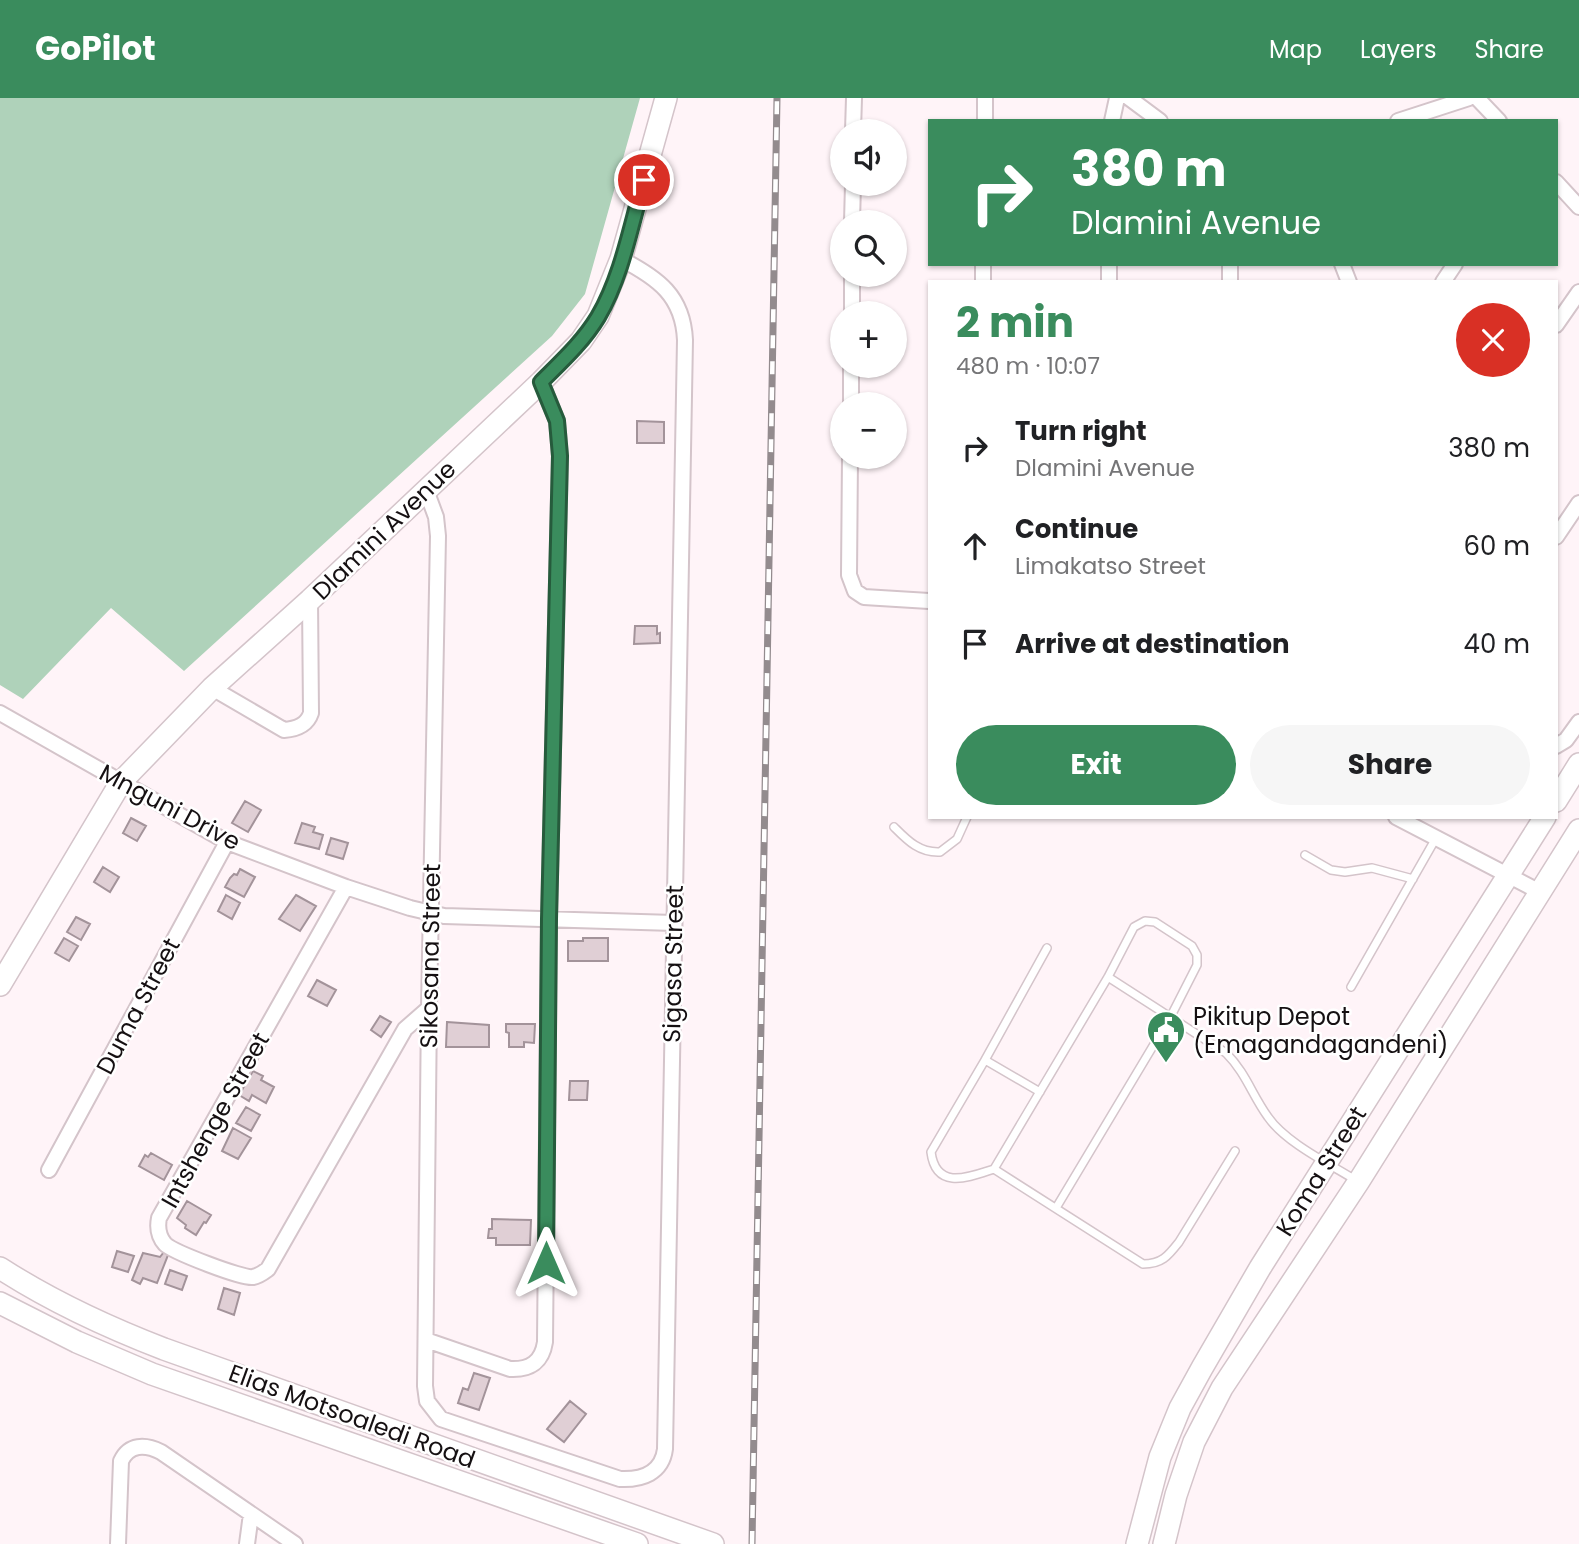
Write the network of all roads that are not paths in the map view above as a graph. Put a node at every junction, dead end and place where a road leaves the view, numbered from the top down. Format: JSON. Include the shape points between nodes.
{"nodes":[{"id":1,"x":666,"y":98,"type":"edge"},
{"id":2,"x":854,"y":98,"type":"edge"},
{"id":3,"x":985,"y":98,"type":"edge"},
{"id":4,"x":1117,"y":98,"type":"edge"},
{"id":5,"x":1129,"y":98,"type":"edge"},
{"id":6,"x":1469,"y":98,"type":"edge"},
{"id":7,"x":1478,"y":98,"type":"edge"},
{"id":8,"x":853,"y":119,"type":"edge"},
{"id":9,"x":985,"y":119,"type":"edge"},
{"id":10,"x":1112,"y":119,"type":"edge"},
{"id":11,"x":1157,"y":119,"type":"edge"},
{"id":12,"x":1404,"y":119,"type":"edge"},
{"id":13,"x":1497,"y":119,"type":"edge"},
{"id":14,"x":1558,"y":184,"type":"edge"},
{"id":15,"x":1579,"y":207,"type":"edge"},
{"id":16,"x":621,"y":259,"type":"junction"},
{"id":17,"x":1579,"y":292,"type":"edge"},
{"id":18,"x":1558,"y":322,"type":"edge"},
{"id":19,"x":541,"y":382,"type":"junction"},
{"id":20,"x":850,"y":469,"type":"edge"},
{"id":21,"x":426,"y":490,"type":"junction"},
{"id":22,"x":1579,"y":503,"type":"edge"},
{"id":23,"x":1558,"y":534,"type":"edge"},
{"id":24,"x":310,"y":600,"type":"junction"},
{"id":25,"x":928,"y":601,"type":"edge"},
{"id":26,"x":212,"y":688,"type":"junction"},
{"id":27,"x":2,"y":718,"type":"edge"},
{"id":28,"x":1579,"y":722,"type":"edge"},
{"id":29,"x":1558,"y":744,"type":"edge"},
{"id":30,"x":1579,"y":764,"type":"edge"},
{"id":31,"x":121,"y":782,"type":"junction"},
{"id":32,"x":1558,"y":798,"type":"edge"},
{"id":33,"x":966,"y":819,"type":"edge"},
{"id":34,"x":1400,"y":819,"type":"edge"},
{"id":35,"x":1544,"y":819,"type":"edge"},
{"id":36,"x":894,"y":827,"type":"dead end"},
{"id":37,"x":1579,"y":830,"type":"edge"},
{"id":38,"x":1436,"y":838,"type":"junction"},
{"id":39,"x":227,"y":842,"type":"junction"},
{"id":40,"x":1305,"y":855,"type":"dead end"},
{"id":41,"x":1508,"y":874,"type":"junction"},
{"id":42,"x":1413,"y":879,"type":"junction"},
{"id":43,"x":346,"y":887,"type":"junction"},
{"id":44,"x":1539,"y":892,"type":"junction"},
{"id":45,"x":431,"y":914,"type":"junction"},
{"id":46,"x":549,"y":919,"type":"junction"},
{"id":47,"x":674,"y":923,"type":"junction"},
{"id":48,"x":1047,"y":948,"type":"dead end"},
{"id":49,"x":1108,"y":977,"type":"junction"},
{"id":50,"x":0,"y":985,"type":"edge"},
{"id":51,"x":1351,"y":987,"type":"dead end"},
{"id":52,"x":429,"y":1008,"type":"junction"},
{"id":53,"x":1171,"y":1016,"type":"junction"},
{"id":54,"x":985,"y":1060,"type":"junction"},
{"id":55,"x":1040,"y":1092,"type":"junction"},
{"id":56,"x":1235,"y":1151,"type":"dead end"},
{"id":57,"x":1327,"y":1162,"type":"junction"},
{"id":58,"x":995,"y":1169,"type":"junction"},
{"id":59,"x":49,"y":1170,"type":"dead end"},
{"id":60,"x":1359,"y":1181,"type":"junction"},
{"id":61,"x":1056,"y":1208,"type":"junction"},
{"id":62,"x":0,"y":1268,"type":"edge"},
{"id":63,"x":0,"y":1303,"type":"edge"},
{"id":64,"x":426,"y":1340,"type":"junction"},
{"id":65,"x":441,"y":1419,"type":"joint"},
{"id":66,"x":251,"y":1514,"type":"junction"},
{"id":67,"x":1166,"y":1541,"type":"edge"},
{"id":68,"x":118,"y":1544,"type":"edge"},
{"id":69,"x":247,"y":1544,"type":"edge"},
{"id":70,"x":295,"y":1544,"type":"edge"},
{"id":71,"x":638,"y":1544,"type":"edge"},
{"id":72,"x":713,"y":1544,"type":"edge"},
{"id":73,"x":1137,"y":1544,"type":"edge"}],
"edges":[{"from":1,"to":16,"type":"main road","name":"Dlamini Avenue"},
{"from":2,"to":8,"type":"street"},
{"from":3,"to":9,"type":"street"},
{"from":4,"to":10,"type":"street"},
{"from":5,"to":11,"type":"street"},
{"from":6,"to":12,"type":"street"},
{"from":7,"to":13,"type":"street"},
{"from":14,"to":15,"type":"street"},
{"from":16,"to":19,"type":"main road","name":"Dlamini Avenue","via":[[598,316]]},
{"from":16,"to":47,"type":"street","name":"Sigasa Street","via":[[660,283],[675,300],[684,324]]},
{"from":17,"to":18,"type":"street"},
{"from":19,"to":21,"type":"main road","name":"Dlamini Avenue"},
{"from":19,"to":46,"type":"street","via":[[557,421],[560,456]]},
{"from":20,"to":25,"type":"street","via":[[849,575],[853,588],[864,597]]},
{"from":21,"to":24,"type":"main road","name":"Dlamini Avenue"},
{"from":21,"to":45,"type":"street","name":"Sikosana Street","via":[[438,536]]},
{"from":22,"to":23,"type":"street"},
{"from":24,"to":26,"type":"main road","name":"Dlamini Avenue"},
{"from":24,"to":26,"type":"street","via":[[311,713],[303,725],[284,730]]},
{"from":26,"to":31,"type":"main road","name":"Dlamini Avenue"},
{"from":27,"to":31,"type":"street","name":"Mnguni Drive"},
{"from":28,"to":29,"type":"street"},
{"from":30,"to":32,"type":"main road"},
{"from":31,"to":39,"type":"street","name":"Mnguni Drive"},
{"from":31,"to":50,"type":"main road","name":"Dlamini Avenue"},
{"from":33,"to":36,"type":"lane","via":[[957,839],[940,852],[913,845]]},
{"from":34,"to":38,"type":"street"},
{"from":35,"to":41,"type":"main road","name":"Koma Street"},
{"from":37,"to":44,"type":"main road","name":"Koma Street"},
{"from":38,"to":41,"type":"street"},
{"from":38,"to":42,"type":"lane"},
{"from":39,"to":43,"type":"street","name":"Mnguni Drive"},
{"from":39,"to":59,"type":"street","name":"Duma Street"},
{"from":40,"to":42,"type":"lane","via":[[1331,870],[1372,868]]},
{"from":41,"to":44,"type":"street"},
{"from":41,"to":57,"type":"main road","name":"Koma Street"},
{"from":42,"to":51,"type":"lane"},
{"from":43,"to":45,"type":"street","name":"Mnguni Drive"},
{"from":43,"to":52,"type":"street","name":"Intshenge Street","via":[[159,1218],[157,1227],[166,1244],[249,1277],[268,1269],[405,1029]]},
{"from":44,"to":60,"type":"main road","name":"Koma Street"},
{"from":45,"to":46,"type":"street","name":"Mnguni Drive"},
{"from":45,"to":52,"type":"street","name":"Sikosana Street"},
{"from":46,"to":47,"type":"street","name":"Mnguni Drive"},
{"from":46,"to":64,"type":"street","via":[[544,1350],[532,1366],[510,1369]]},
{"from":47,"to":65,"type":"street","name":"Sigasa Street","via":[[664,1457],[649,1475],[620,1479]]},
{"from":48,"to":54,"type":"lane"},
{"from":49,"to":53,"type":"lane"},
{"from":49,"to":53,"type":"lane","via":[[1134,927],[1155,922],[1192,946],[1197,955],[1197,965]]},
{"from":49,"to":55,"type":"lane"},
{"from":52,"to":64,"type":"street","name":"Sikosana Street"},
{"from":53,"to":57,"type":"lane","via":[[1226,1053],[1282,1133]]},
{"from":53,"to":61,"type":"lane"},
{"from":54,"to":55,"type":"lane"},
{"from":54,"to":58,"type":"lane","via":[[931,1152],[933,1165],[944,1176],[964,1179]]},
{"from":55,"to":58,"type":"lane"},
{"from":56,"to":61,"type":"lane","via":[[1170,1254],[1156,1264],[1143,1264]]},
{"from":57,"to":60,"type":"lane"},
{"from":57,"to":73,"type":"main road","name":"Koma Street","via":[[1180,1408],[1160,1457]]},
{"from":58,"to":61,"type":"lane"},
{"from":60,"to":67,"type":"main road","name":"Koma Street","via":[[1204,1420],[1186,1464]]},
{"from":62,"to":72,"type":"main road","name":"Elias Motsoaledi Road","via":[[64,1304],[164,1349]]},
{"from":63,"to":71,"type":"main road","name":"Elias Motsoaledi Road","via":[[152,1374]]},
{"from":64,"to":65,"type":"street","name":"Sikosana Street","via":[[426,1394]]},
{"from":66,"to":68,"type":"street","via":[[143,1446],[131,1449],[121,1461]]},
{"from":66,"to":69,"type":"street"},
{"from":66,"to":70,"type":"street"}]}
